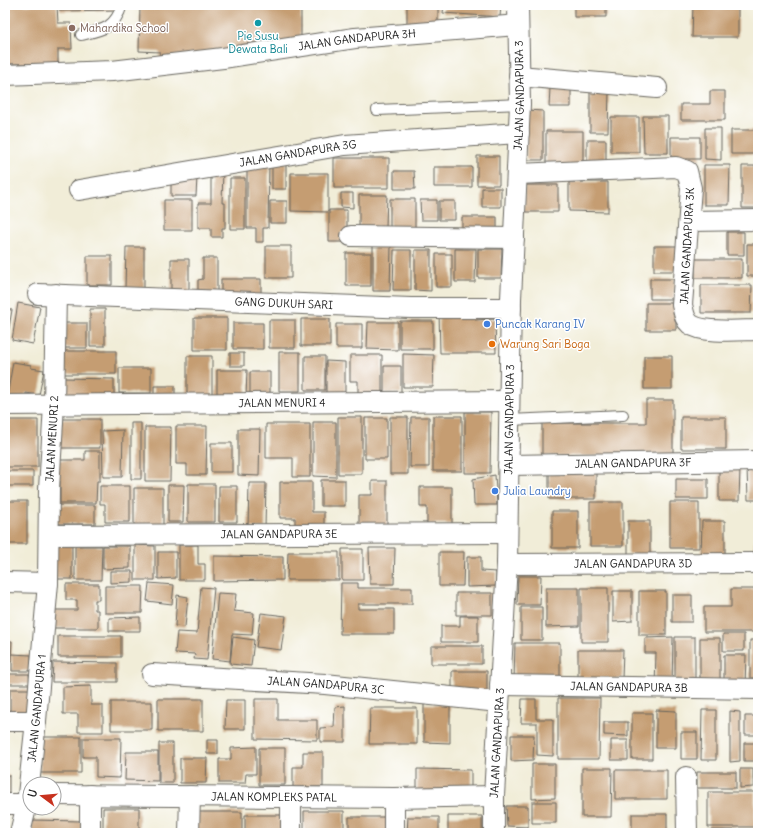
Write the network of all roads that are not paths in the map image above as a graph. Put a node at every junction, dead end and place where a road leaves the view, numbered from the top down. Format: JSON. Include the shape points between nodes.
{"nodes":[{"id":1,"x":122,"y":5,"type":"edge"},
{"id":2,"x":518,"y":5,"type":"edge"},
{"id":3,"x":518,"y":25,"type":"junction"},
{"id":4,"x":81,"y":35,"type":"dead end"},
{"id":5,"x":5,"y":75,"type":"edge"},
{"id":6,"x":519,"y":76,"type":"junction"},
{"id":7,"x":657,"y":88,"type":"dead end"},
{"id":8,"x":520,"y":104,"type":"junction"},
{"id":9,"x":377,"y":110,"type":"dead end"},
{"id":10,"x":519,"y":133,"type":"junction"},
{"id":11,"x":518,"y":174,"type":"junction"},
{"id":12,"x":79,"y":190,"type":"dead end"},
{"id":13,"x":758,"y":220,"type":"edge"},
{"id":14,"x":689,"y":221,"type":"junction"},
{"id":15,"x":351,"y":236,"type":"dead end"},
{"id":16,"x":514,"y":238,"type":"junction"},
{"id":17,"x":47,"y":294,"type":"joint"},
{"id":18,"x":511,"y":308,"type":"junction"},
{"id":19,"x":758,"y":330,"type":"edge"},
{"id":20,"x":5,"y":405,"type":"edge"},
{"id":21,"x":54,"y":405,"type":"junction"},
{"id":22,"x":509,"y":411,"type":"junction"},
{"id":23,"x":623,"y":415,"type":"dead end"},
{"id":24,"x":758,"y":462,"type":"edge"},
{"id":25,"x":508,"y":465,"type":"junction"},
{"id":26,"x":508,"y":533,"type":"junction"},
{"id":27,"x":50,"y":535,"type":"junction"},
{"id":28,"x":758,"y":563,"type":"edge"},
{"id":29,"x":507,"y":564,"type":"junction"},
{"id":30,"x":5,"y":582,"type":"edge"},
{"id":31,"x":48,"y":583,"type":"junction"},
{"id":32,"x":152,"y":674,"type":"dead end"},
{"id":33,"x":758,"y":690,"type":"edge"},
{"id":34,"x":499,"y":693,"type":"junction"},
{"id":35,"x":5,"y":721,"type":"edge"},
{"id":36,"x":36,"y":721,"type":"junction"},
{"id":37,"x":30,"y":776,"type":"edge"},
{"id":38,"x":686,"y":778,"type":"dead end"},
{"id":39,"x":62,"y":795,"type":"edge"},
{"id":40,"x":90,"y":796,"type":"junction"},
{"id":41,"x":190,"y":796,"type":"junction"},
{"id":42,"x":494,"y":796,"type":"junction"},
{"id":43,"x":291,"y":797,"type":"junction"},
{"id":44,"x":394,"y":798,"type":"junction"},
{"id":45,"x":22,"y":800,"type":"edge"},
{"id":46,"x":5,"y":804,"type":"edge"},
{"id":47,"x":24,"y":816,"type":"edge"},
{"id":48,"x":20,"y":833,"type":"edge"},
{"id":49,"x":90,"y":833,"type":"edge"},
{"id":50,"x":189,"y":833,"type":"edge"},
{"id":51,"x":291,"y":833,"type":"edge"},
{"id":52,"x":394,"y":833,"type":"edge"},
{"id":53,"x":494,"y":833,"type":"edge"},
{"id":54,"x":687,"y":833,"type":"edge"}],
"edges":[{"from":1,"to":4,"type":"lane","via":[[117,19],[110,25],[99,31]]},
{"from":2,"to":3,"type":"street","name":"JALAN GANDAPURA 3"},
{"from":3,"to":5,"type":"street","name":"JALAN GANDAPURA 3H","via":[[355,38],[223,58],[112,71]]},
{"from":3,"to":6,"type":"street","name":"JALAN GANDAPURA 3"},
{"from":6,"to":7,"type":"street"},
{"from":6,"to":8,"type":"street","name":"JALAN GANDAPURA 3"},
{"from":8,"to":9,"type":"lane"},
{"from":8,"to":10,"type":"street","name":"JALAN GANDAPURA 3"},
{"from":10,"to":11,"type":"street","name":"JALAN GANDAPURA 3"},
{"from":10,"to":12,"type":"street","name":"JALAN GANDAPURA 3G","via":[[345,145]]},
{"from":11,"to":14,"type":"street","name":"JALAN GANDAPURA 3K","via":[[682,168],[687,171],[690,179]]},
{"from":11,"to":16,"type":"street","name":"JALAN GANDAPURA 3"},
{"from":13,"to":14,"type":"street"},
{"from":14,"to":19,"type":"street","name":"JALAN GANDAPURA 3K","via":[[682,304],[685,318],[691,325],[714,330]]},
{"from":15,"to":16,"type":"street"},
{"from":16,"to":18,"type":"street","name":"JALAN GANDAPURA 3"},
{"from":17,"to":18,"type":"street","name":"GANG DUKUH SARI","via":[[412,308]]},
{"from":17,"to":21,"type":"street","name":"JALAN MENURI 2"},
{"from":18,"to":22,"type":"street","name":"JALAN GANDAPURA 3"},
{"from":20,"to":21,"type":"street","name":"JALAN MENURI 4"},
{"from":21,"to":22,"type":"street","name":"JALAN MENURI 4"},
{"from":21,"to":27,"type":"street","name":"JALAN MENURI 2","via":[[49,489]]},
{"from":22,"to":23,"type":"lane"},
{"from":22,"to":25,"type":"street","name":"JALAN GANDAPURA 3"},
{"from":24,"to":25,"type":"street","name":"JALAN GANDAPURA 3F"},
{"from":25,"to":26,"type":"street","name":"JALAN GANDAPURA 3"},
{"from":26,"to":27,"type":"street","name":"JALAN GANDAPURA 3E"},
{"from":26,"to":29,"type":"street","name":"JALAN GANDAPURA 3"},
{"from":27,"to":31,"type":"street","name":"JALAN MENURI 2"},
{"from":28,"to":29,"type":"street","name":"JALAN GANDAPURA 3D"},
{"from":29,"to":34,"type":"street","name":"JALAN GANDAPURA 3"},
{"from":30,"to":31,"type":"street"},
{"from":31,"to":36,"type":"street","name":"JALAN GANDAPURA 1"},
{"from":32,"to":34,"type":"street","name":"JALAN GANDAPURA 3C"},
{"from":33,"to":34,"type":"street","name":"JALAN GANDAPURA 3B"},
{"from":34,"to":42,"type":"street","name":"JALAN GANDAPURA 3"},
{"from":35,"to":36,"type":"street"},
{"from":36,"to":37,"type":"street","name":"JALAN GANDAPURA 1"},
{"from":38,"to":54,"type":"street"},
{"from":39,"to":40,"type":"street","name":"JALAN KOMPLEKS PATAL"},
{"from":40,"to":41,"type":"street","name":"JALAN KOMPLEKS PATAL"},
{"from":40,"to":49,"type":"street"},
{"from":41,"to":43,"type":"street","name":"JALAN KOMPLEKS PATAL"},
{"from":41,"to":50,"type":"street"},
{"from":42,"to":44,"type":"street","name":"JALAN KOMPLEKS PATAL"},
{"from":42,"to":53,"type":"street","name":"JALAN GANDAPURA 3"},
{"from":43,"to":44,"type":"street","name":"JALAN KOMPLEKS PATAL"},
{"from":43,"to":51,"type":"street"},
{"from":44,"to":52,"type":"street"},
{"from":45,"to":46,"type":"street"},
{"from":47,"to":48,"type":"street","name":"JALAN GANDAPURA 1"}]}
